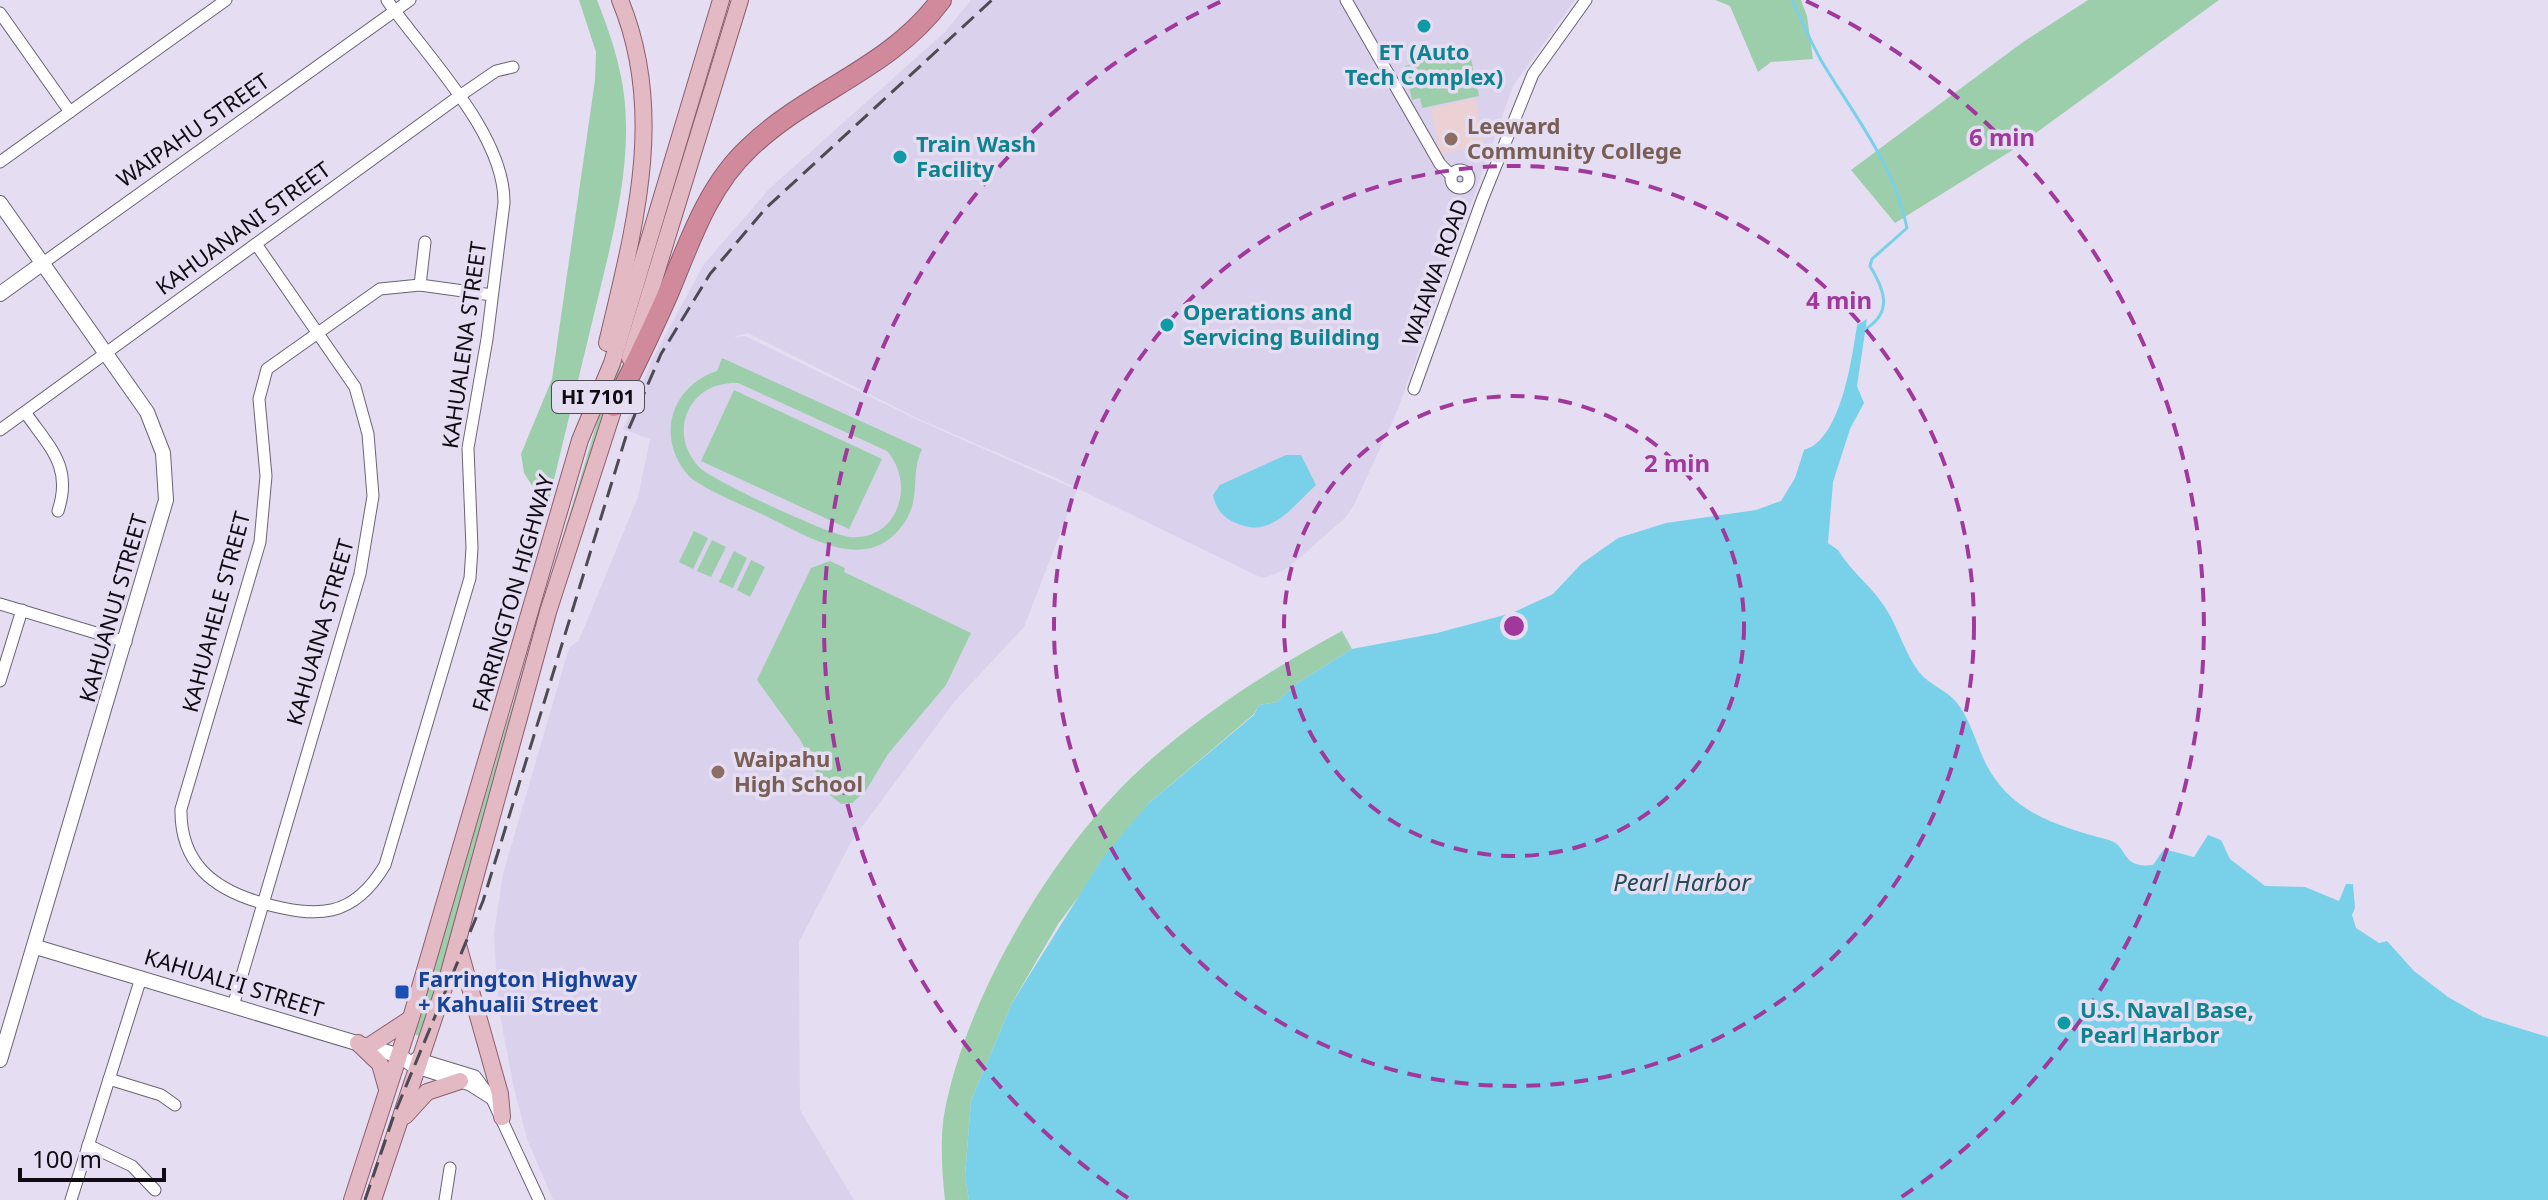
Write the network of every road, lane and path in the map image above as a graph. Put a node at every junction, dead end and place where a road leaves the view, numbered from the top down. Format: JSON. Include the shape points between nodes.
{"nodes":[{"id":1,"x":226,"y":0,"type":"edge"},
{"id":2,"x":387,"y":0,"type":"edge"},
{"id":3,"x":410,"y":0,"type":"edge"},
{"id":4,"x":620,"y":0,"type":"edge"},
{"id":5,"x":721,"y":0,"type":"edge"},
{"id":6,"x":740,"y":0,"type":"edge"},
{"id":7,"x":941,"y":0,"type":"edge"},
{"id":8,"x":1346,"y":0,"type":"edge"},
{"id":9,"x":1586,"y":0,"type":"edge"},
{"id":10,"x":395,"y":11,"type":"junction"},
{"id":11,"x":0,"y":13,"type":"edge"},
{"id":12,"x":11,"y":28,"type":"junction"},
{"id":13,"x":0,"y":36,"type":"edge"},
{"id":14,"x":513,"y":67,"type":"dead end"},
{"id":15,"x":458,"y":97,"type":"junction"},
{"id":16,"x":70,"y":112,"type":"junction"},
{"id":17,"x":0,"y":162,"type":"edge"},
{"id":18,"x":1451,"y":175,"type":"dead end"},
{"id":19,"x":0,"y":203,"type":"edge"},
{"id":20,"x":425,"y":242,"type":"dead end"},
{"id":21,"x":256,"y":244,"type":"junction"},
{"id":22,"x":43,"y":263,"type":"junction"},
{"id":23,"x":420,"y":285,"type":"junction"},
{"id":24,"x":0,"y":294,"type":"edge"},
{"id":25,"x":492,"y":295,"type":"junction"},
{"id":26,"x":318,"y":332,"type":"junction"},
{"id":27,"x":105,"y":351,"type":"junction"},
{"id":28,"x":1414,"y":389,"type":"dead end"},
{"id":29,"x":614,"y":406,"type":"junction"},
{"id":30,"x":25,"y":412,"type":"junction"},
{"id":31,"x":0,"y":430,"type":"edge"},
{"id":32,"x":580,"y":440,"type":"junction"},
{"id":33,"x":58,"y":511,"type":"dead end"},
{"id":34,"x":0,"y":604,"type":"edge"},
{"id":35,"x":22,"y":610,"type":"junction"},
{"id":36,"x":126,"y":642,"type":"junction"},
{"id":37,"x":0,"y":681,"type":"edge"},
{"id":38,"x":263,"y":903,"type":"junction"},
{"id":39,"x":457,"y":935,"type":"junction"},
{"id":40,"x":36,"y":947,"type":"junction"},
{"id":41,"x":141,"y":978,"type":"junction"},
{"id":42,"x":233,"y":1006,"type":"junction"},
{"id":43,"x":411,"y":1018,"type":"junction"},
{"id":44,"x":364,"y":1045,"type":"junction"},
{"id":45,"x":400,"y":1056,"type":"junction"},
{"id":46,"x":0,"y":1060,"type":"edge"},
{"id":47,"x":419,"y":1063,"type":"junction"},
{"id":48,"x":109,"y":1079,"type":"junction"},
{"id":49,"x":460,"y":1081,"type":"junction"},
{"id":50,"x":386,"y":1095,"type":"junction"},
{"id":51,"x":492,"y":1099,"type":"junction"},
{"id":52,"x":175,"y":1105,"type":"dead end"},
{"id":53,"x":502,"y":1117,"type":"junction"},
{"id":54,"x":395,"y":1131,"type":"junction"},
{"id":55,"x":88,"y":1145,"type":"junction"},
{"id":56,"x":450,"y":1168,"type":"dead end"},
{"id":57,"x":155,"y":1190,"type":"dead end"},
{"id":58,"x":71,"y":1200,"type":"edge"},
{"id":59,"x":352,"y":1200,"type":"edge"},
{"id":60,"x":373,"y":1200,"type":"edge"},
{"id":61,"x":445,"y":1200,"type":"edge"},
{"id":62,"x":539,"y":1200,"type":"edge"}],
"edges":[{"from":1,"to":16,"type":"street"},
{"from":2,"to":10,"type":"street","name":"KAHUALENA STREET"},
{"from":3,"to":10,"type":"street","name":"WAIPAHU STREET"},
{"from":4,"to":32,"type":"main road","via":[[642,73],[646,128],[624,272]]},
{"from":5,"to":32,"type":"main road","name":"FARRINGTON HIGHWAY","number":"HI 7101","via":[[612,363]]},
{"from":6,"to":29,"type":"main road","name":"FARRINGTON HIGHWAY","number":"HI 7101"},
{"from":7,"to":29,"type":"highway","via":[[898,46],[783,120],[733,164],[702,215]]},
{"from":8,"to":18,"type":"street"},
{"from":9,"to":28,"type":"street","name":"WAIAWA ROAD","via":[[1533,74]]},
{"from":10,"to":15,"type":"street","name":"KAHUALENA STREET"},
{"from":10,"to":22,"type":"street","name":"WAIPAHU STREET"},
{"from":11,"to":12,"type":"street"},
{"from":12,"to":13,"type":"street"},
{"from":12,"to":16,"type":"street"},
{"from":14,"to":15,"type":"street","name":"KAHUANANI STREET","via":[[496,71]]},
{"from":15,"to":21,"type":"street","name":"KAHUANANI STREET"},
{"from":15,"to":25,"type":"street","name":"KAHUALENA STREET","via":[[489,139],[504,184]]},
{"from":16,"to":17,"type":"street"},
{"from":19,"to":22,"type":"street","name":"KAHUANUI STREET"},
{"from":20,"to":23,"type":"street"},
{"from":21,"to":26,"type":"street","name":"KAHUAINA STREET"},
{"from":21,"to":27,"type":"street","name":"KAHUANANI STREET"},
{"from":22,"to":24,"type":"street","name":"WAIPAHU STREET"},
{"from":22,"to":27,"type":"street","name":"KAHUANUI STREET"},
{"from":23,"to":25,"type":"street","name":"KAHUAHELE STREET"},
{"from":23,"to":26,"type":"street","name":"KAHUAHELE STREET","via":[[380,289]]},
{"from":25,"to":38,"type":"street","name":"KAHUALENA STREET","via":[[468,448],[470,578],[385,865],[358,898],[327,912],[293,912]]},
{"from":26,"to":38,"type":"street","name":"KAHUAINA STREET","via":[[363,408],[372,465],[370,520],[360,574]]},
{"from":26,"to":38,"type":"street","name":"KAHUAHELE STREET","via":[[275,361],[261,384],[259,421],[266,476],[260,542],[181,809],[185,846],[198,868],[222,888]]},
{"from":27,"to":30,"type":"street","name":"KAHUANANI STREET"},
{"from":27,"to":36,"type":"street","name":"KAHUANUI STREET","via":[[157,432],[166,474],[162,521]]},
{"from":29,"to":39,"type":"main road","name":"FARRINGTON HIGHWAY","number":"HI 7101","via":[[548,612]]},
{"from":30,"to":31,"type":"street","name":"KAHUANANI STREET"},
{"from":30,"to":33,"type":"street","via":[[62,468],[64,492]]},
{"from":32,"to":43,"type":"main road","name":"FARRINGTON HIGHWAY","number":"HI 7101"},
{"from":34,"to":35,"type":"street"},
{"from":35,"to":36,"type":"street"},
{"from":35,"to":37,"type":"street"},
{"from":36,"to":40,"type":"street","name":"KAHUANUI STREET"},
{"from":38,"to":42,"type":"street","name":"KAHUAINA STREET"},
{"from":39,"to":47,"type":"main road","name":"FARRINGTON HIGHWAY","number":"HI 7101"},
{"from":39,"to":53,"type":"main road"},
{"from":40,"to":41,"type":"street","name":"KAHUALI'I STREET"},
{"from":40,"to":46,"type":"street","name":"KAHUANUI STREET"},
{"from":41,"to":42,"type":"street","name":"KAHUALI'I STREET"},
{"from":41,"to":48,"type":"street"},
{"from":42,"to":44,"type":"street","name":"KAHUALI'I STREET"},
{"from":43,"to":44,"type":"main road"},
{"from":43,"to":45,"type":"main road","name":"FARRINGTON HIGHWAY","number":"HI 7101"},
{"from":44,"to":45,"type":"street","name":"KAHUALI'I STREET"},
{"from":44,"to":50,"type":"main road","via":[[382,1067]]},
{"from":45,"to":47,"type":"street","name":"KAHUALI'I STREET"},
{"from":45,"to":50,"type":"main road","name":"FARRINGTON HIGHWAY","number":"HI 7101"},
{"from":47,"to":49,"type":"street"},
{"from":47,"to":51,"type":"street","via":[[475,1076]]},
{"from":47,"to":54,"type":"main road","name":"FARRINGTON HIGHWAY","number":"HI 7101"},
{"from":48,"to":52,"type":"street","via":[[161,1095]]},
{"from":48,"to":55,"type":"street"},
{"from":49,"to":51,"type":"street"},
{"from":49,"to":54,"type":"main road","via":[[424,1094]]},
{"from":50,"to":59,"type":"main road","name":"FARRINGTON HIGHWAY","number":"HI 7101"},
{"from":51,"to":53,"type":"street"},
{"from":53,"to":62,"type":"street"},
{"from":54,"to":60,"type":"main road","name":"FARRINGTON HIGHWAY","number":"HI 7101"},
{"from":55,"to":57,"type":"street","via":[[132,1166]]},
{"from":55,"to":58,"type":"street"},
{"from":56,"to":61,"type":"street"}]}
